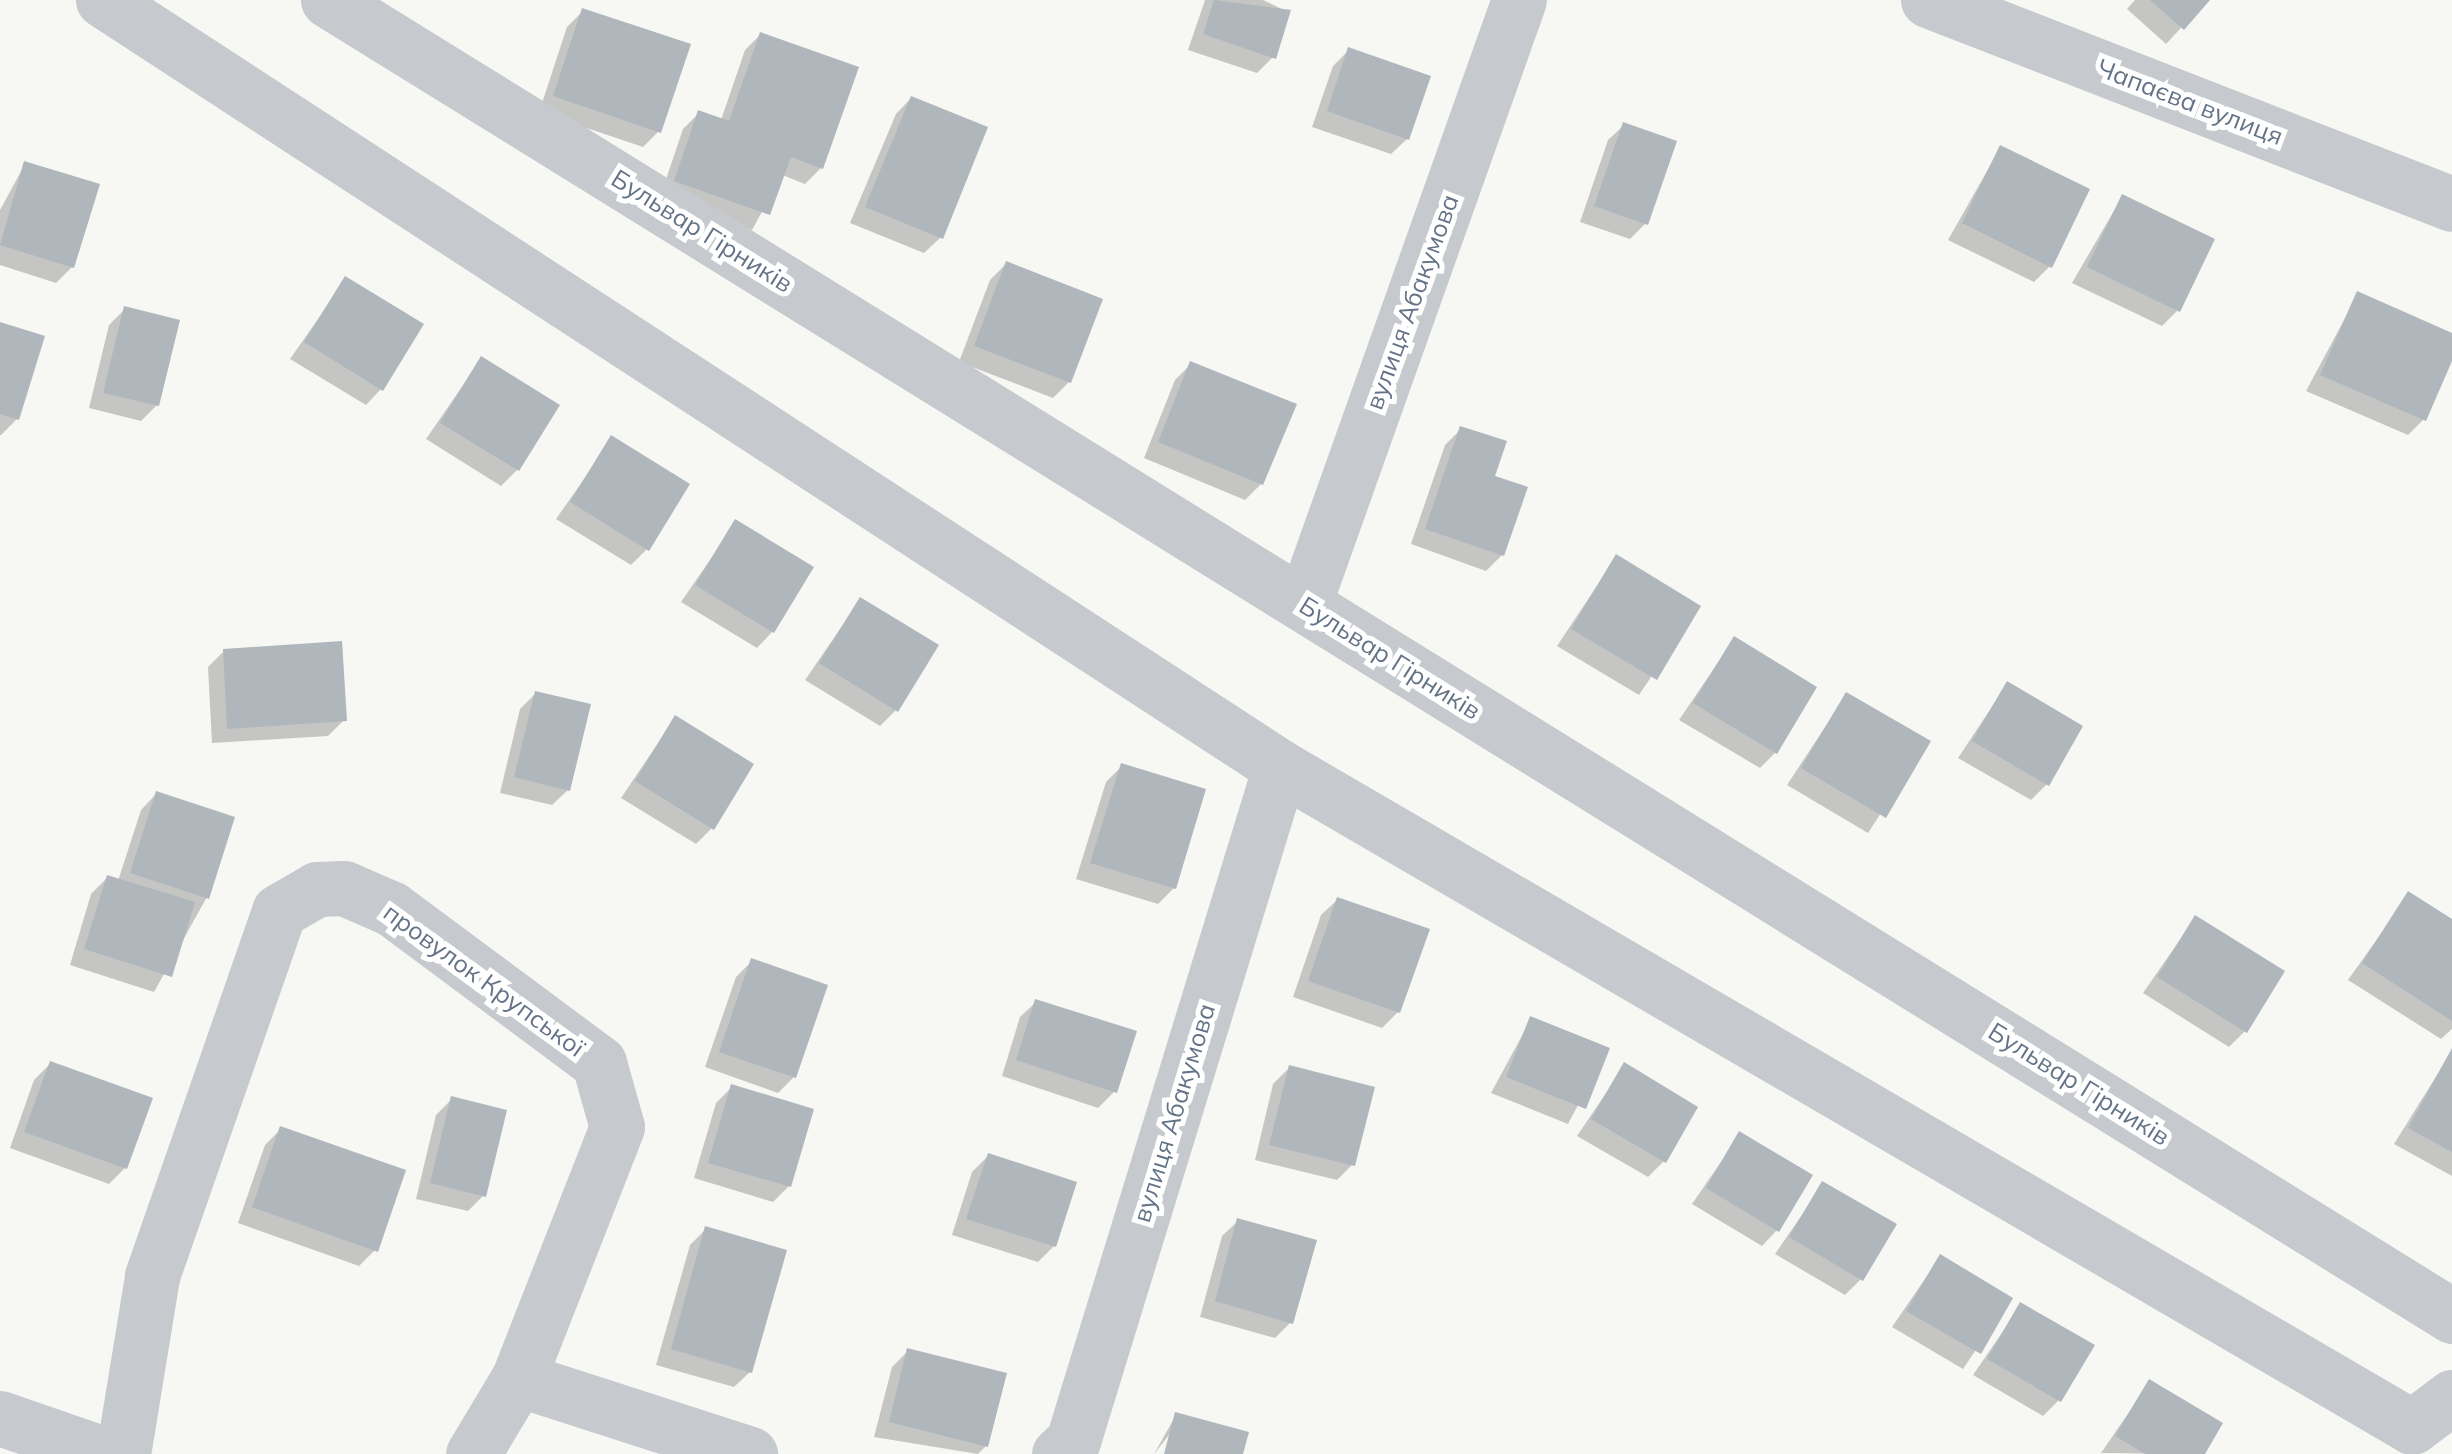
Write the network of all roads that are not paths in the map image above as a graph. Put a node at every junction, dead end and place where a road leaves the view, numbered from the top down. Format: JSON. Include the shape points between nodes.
{"nodes":[{"id":1,"x":103,"y":0,"type":"edge"},
{"id":2,"x":328,"y":0,"type":"edge"},
{"id":3,"x":1520,"y":0,"type":"edge"},
{"id":4,"x":1928,"y":0,"type":"edge"},
{"id":5,"x":2452,"y":204,"type":"edge"},
{"id":6,"x":1304,"y":604,"type":"junction"},
{"id":7,"x":1280,"y":767,"type":"junction"},
{"id":8,"x":2452,"y":1316,"type":"edge"},
{"id":9,"x":518,"y":1379,"type":"junction"},
{"id":10,"x":2452,"y":1397,"type":"edge"},
{"id":11,"x":0,"y":1418,"type":"edge"},
{"id":12,"x":104,"y":1454,"type":"edge"},
{"id":13,"x":123,"y":1454,"type":"edge"},
{"id":14,"x":473,"y":1454,"type":"edge"},
{"id":15,"x":750,"y":1454,"type":"edge"},
{"id":16,"x":1059,"y":1454,"type":"edge"}],
"edges":[{"from":1,"to":7,"type":"street"},
{"from":2,"to":6,"type":"street","name":"Бульвар Гірників"},
{"from":3,"to":6,"type":"street","name":"вулиця Абакумова"},
{"from":4,"to":5,"type":"street","name":"Чапаєва вулиця"},
{"from":6,"to":8,"type":"street","name":"Бульвар Гірників"},
{"from":7,"to":10,"type":"street","via":[[2412,1426]]},
{"from":7,"to":16,"type":"street","name":"вулиця Абакумова","via":[[1072,1441]]},
{"from":9,"to":13,"type":"street","name":"провулок Крупської","via":[[617,1127],[599,1063],[392,909],[344,888],[317,888],[278,911],[152,1276]]},
{"from":9,"to":14,"type":"street","name":"провулок Крупської"},
{"from":9,"to":15,"type":"street"},
{"from":11,"to":12,"type":"street"}]}
